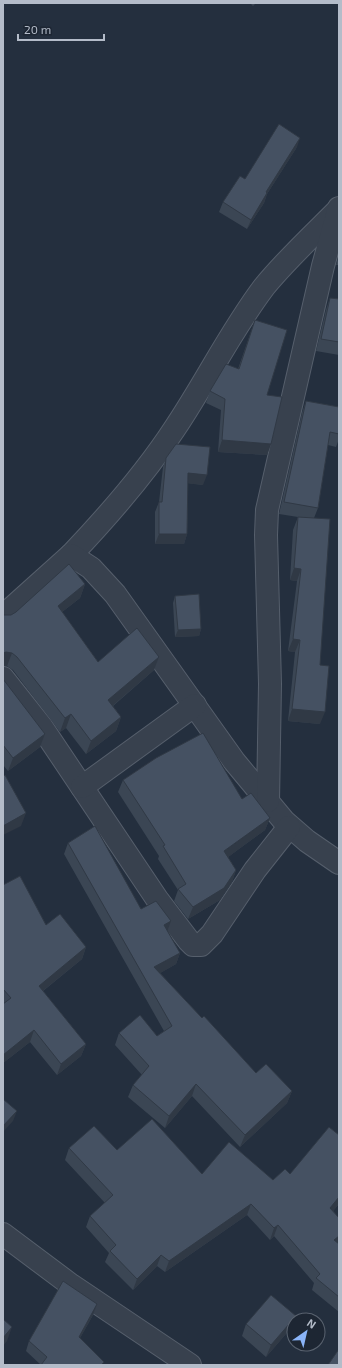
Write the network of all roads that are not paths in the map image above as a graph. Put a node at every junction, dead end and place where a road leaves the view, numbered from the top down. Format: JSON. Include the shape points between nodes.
{"nodes":[{"id":1,"x":339,"y":209,"type":"edge"},
{"id":2,"x":71,"y":555,"type":"junction"},
{"id":3,"x":3,"y":616,"type":"edge"},
{"id":4,"x":3,"y":678,"type":"edge"},
{"id":5,"x":195,"y":705,"type":"junction"},
{"id":6,"x":82,"y":787,"type":"junction"},
{"id":7,"x":268,"y":801,"type":"junction"},
{"id":8,"x":289,"y":827,"type":"junction"},
{"id":9,"x":339,"y":864,"type":"edge"},
{"id":10,"x":3,"y":1234,"type":"edge"},
{"id":11,"x":190,"y":1365,"type":"edge"}],
"edges":[{"from":1,"to":2,"type":"street","via":[[265,286],[151,462],[104,521]]},
{"from":1,"to":7,"type":"street","via":[[323,266],[267,510],[270,684]]},
{"from":2,"to":3,"type":"street"},
{"from":2,"to":5,"type":"street","via":[[91,568],[115,594]]},
{"from":4,"to":6,"type":"street","via":[[41,726]]},
{"from":5,"to":6,"type":"street"},
{"from":5,"to":7,"type":"street","via":[[234,760]]},
{"from":6,"to":8,"type":"street","via":[[169,916],[189,941],[197,946],[202,945],[212,934]]},
{"from":7,"to":8,"type":"street"},
{"from":8,"to":9,"type":"street"},
{"from":10,"to":11,"type":"street","via":[[71,1285]]}]}
